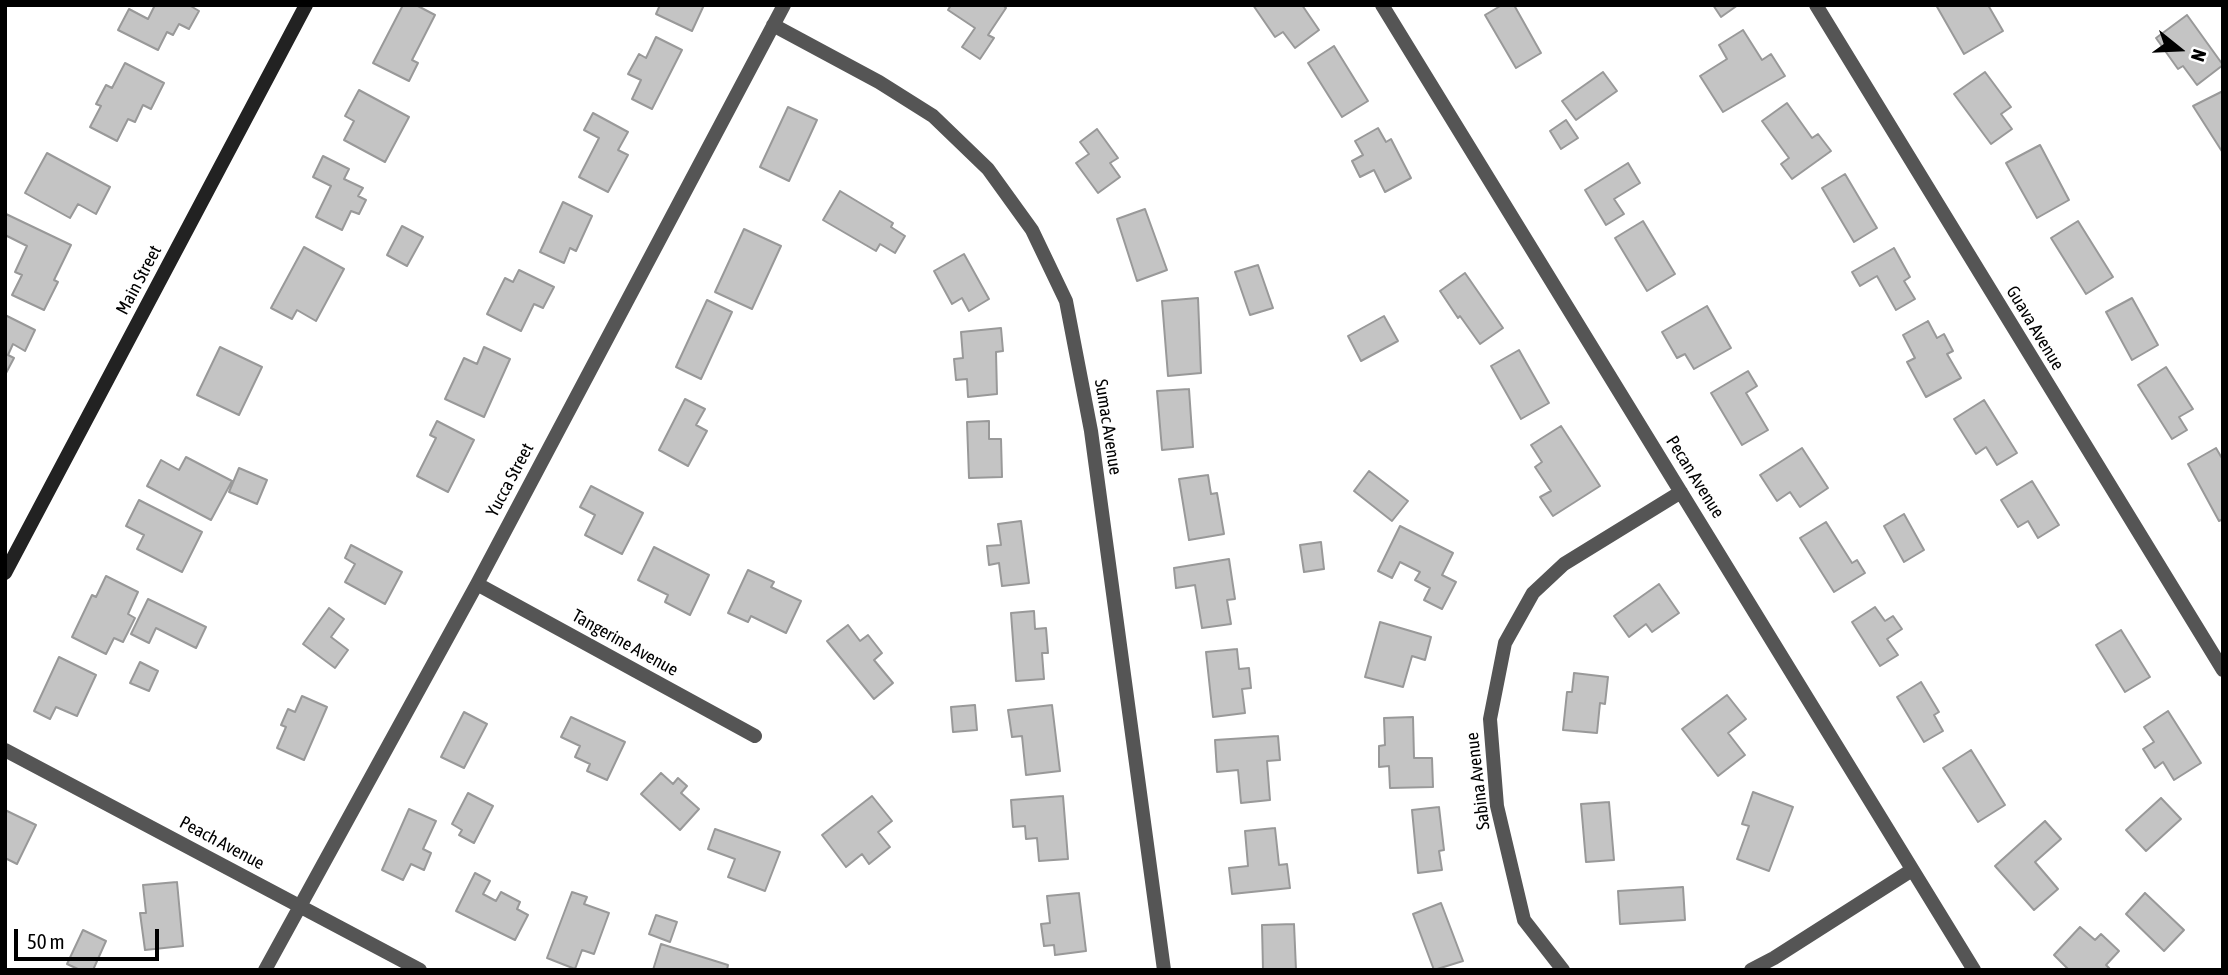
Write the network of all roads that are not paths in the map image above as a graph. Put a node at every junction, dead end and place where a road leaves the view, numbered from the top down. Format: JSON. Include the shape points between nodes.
{"nodes":[{"id":1,"x":306,"y":5,"type":"edge"},
{"id":2,"x":784,"y":5,"type":"edge"},
{"id":3,"x":1382,"y":5,"type":"edge"},
{"id":4,"x":1816,"y":5,"type":"edge"},
{"id":5,"x":773,"y":25,"type":"junction"},
{"id":6,"x":1681,"y":492,"type":"junction"},
{"id":7,"x":5,"y":573,"type":"edge"},
{"id":8,"x":477,"y":584,"type":"junction"},
{"id":9,"x":2223,"y":670,"type":"edge"},
{"id":10,"x":755,"y":736,"type":"dead end"},
{"id":11,"x":5,"y":750,"type":"edge"},
{"id":12,"x":1912,"y":870,"type":"junction"},
{"id":13,"x":299,"y":906,"type":"junction"},
{"id":14,"x":265,"y":970,"type":"edge"},
{"id":15,"x":420,"y":970,"type":"edge"},
{"id":16,"x":1164,"y":970,"type":"edge"},
{"id":17,"x":1563,"y":970,"type":"edge"},
{"id":18,"x":1751,"y":970,"type":"edge"},
{"id":19,"x":1974,"y":970,"type":"edge"}],
"edges":[{"from":1,"to":7,"type":"main road","name":"Main Street"},
{"from":2,"to":5,"type":"street","name":"Yucca Street"},
{"from":3,"to":6,"type":"street","name":"Pecan Avenue"},
{"from":4,"to":9,"type":"street","name":"Guava Avenue"},
{"from":5,"to":8,"type":"street","name":"Yucca Street"},
{"from":5,"to":16,"type":"street","name":"Sumac Avenue","via":[[879,82],[943,125],[988,169],[1032,230],[1066,301],[1091,430]]},
{"from":6,"to":12,"type":"street","name":"Pecan Avenue"},
{"from":6,"to":17,"type":"street","name":"Sabina Avenue","via":[[1564,564],[1533,593],[1505,643],[1490,719],[1497,806],[1524,920]]},
{"from":8,"to":10,"type":"street","name":"Tangerine Avenue"},
{"from":8,"to":13,"type":"street","name":"Yucca Street"},
{"from":11,"to":13,"type":"street","name":"Peach Avenue"},
{"from":12,"to":18,"type":"street"},
{"from":12,"to":19,"type":"street","name":"Pecan Avenue"},
{"from":13,"to":14,"type":"street","name":"Yucca Street"},
{"from":13,"to":15,"type":"street","name":"Peach Avenue"}]}
